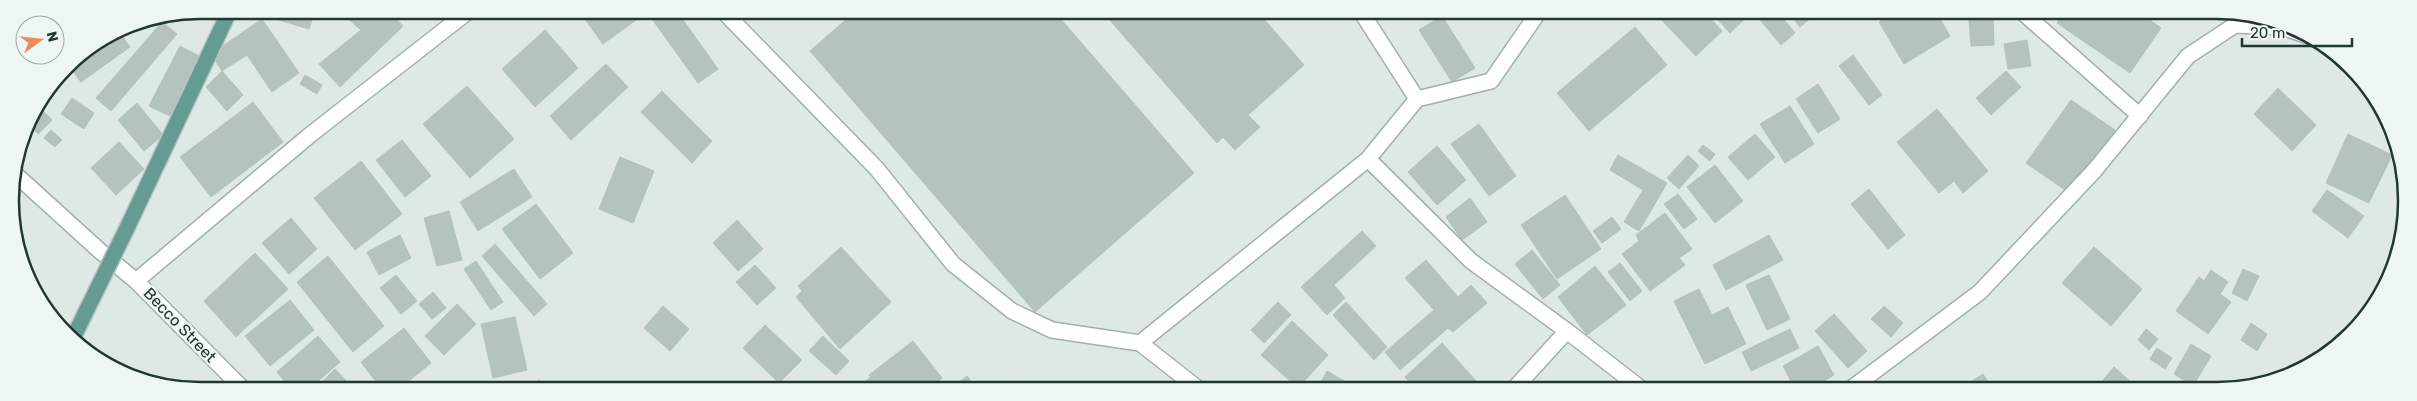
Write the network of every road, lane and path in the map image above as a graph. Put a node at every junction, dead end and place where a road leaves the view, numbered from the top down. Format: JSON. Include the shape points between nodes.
{"nodes":[{"id":1,"x":226,"y":19,"type":"edge"},
{"id":2,"x":458,"y":19,"type":"edge"},
{"id":3,"x":731,"y":19,"type":"edge"},
{"id":4,"x":1366,"y":19,"type":"edge"},
{"id":5,"x":1534,"y":19,"type":"edge"},
{"id":6,"x":2030,"y":19,"type":"edge"},
{"id":7,"x":2269,"y":26,"type":"edge"},
{"id":8,"x":1417,"y":99,"type":"junction"},
{"id":9,"x":2140,"y":116,"type":"junction"},
{"id":10,"x":1368,"y":159,"type":"junction"},
{"id":11,"x":20,"y":178,"type":"edge"},
{"id":12,"x":136,"y":281,"type":"junction"},
{"id":13,"x":1567,"y":331,"type":"junction"},
{"id":14,"x":76,"y":332,"type":"edge"},
{"id":15,"x":1140,"y":343,"type":"junction"},
{"id":16,"x":236,"y":382,"type":"edge"},
{"id":17,"x":1190,"y":382,"type":"edge"},
{"id":18,"x":1520,"y":382,"type":"edge"},
{"id":19,"x":1632,"y":382,"type":"edge"},
{"id":20,"x":1860,"y":382,"type":"edge"}],
"edges":[{"from":1,"to":14,"type":"main road","bridge":true},
{"from":2,"to":12,"type":"street","via":[[310,135]]},
{"from":3,"to":15,"type":"street","via":[[877,169],[953,264],[1012,311],[1052,330]]},
{"from":4,"to":8,"type":"street"},
{"from":5,"to":8,"type":"street","via":[[1491,80]]},
{"from":6,"to":9,"type":"street"},
{"from":7,"to":9,"type":"street","via":[[2235,25],[2188,56]]},
{"from":8,"to":10,"type":"street"},
{"from":9,"to":20,"type":"street","via":[[1980,292]]},
{"from":10,"to":13,"type":"street","via":[[1471,261]]},
{"from":10,"to":15,"type":"street"},
{"from":11,"to":12,"type":"street","name":"Becco Street"},
{"from":12,"to":16,"type":"street","name":"Becco Street"},
{"from":13,"to":18,"type":"street"},
{"from":13,"to":19,"type":"street"},
{"from":15,"to":17,"type":"street"}]}
